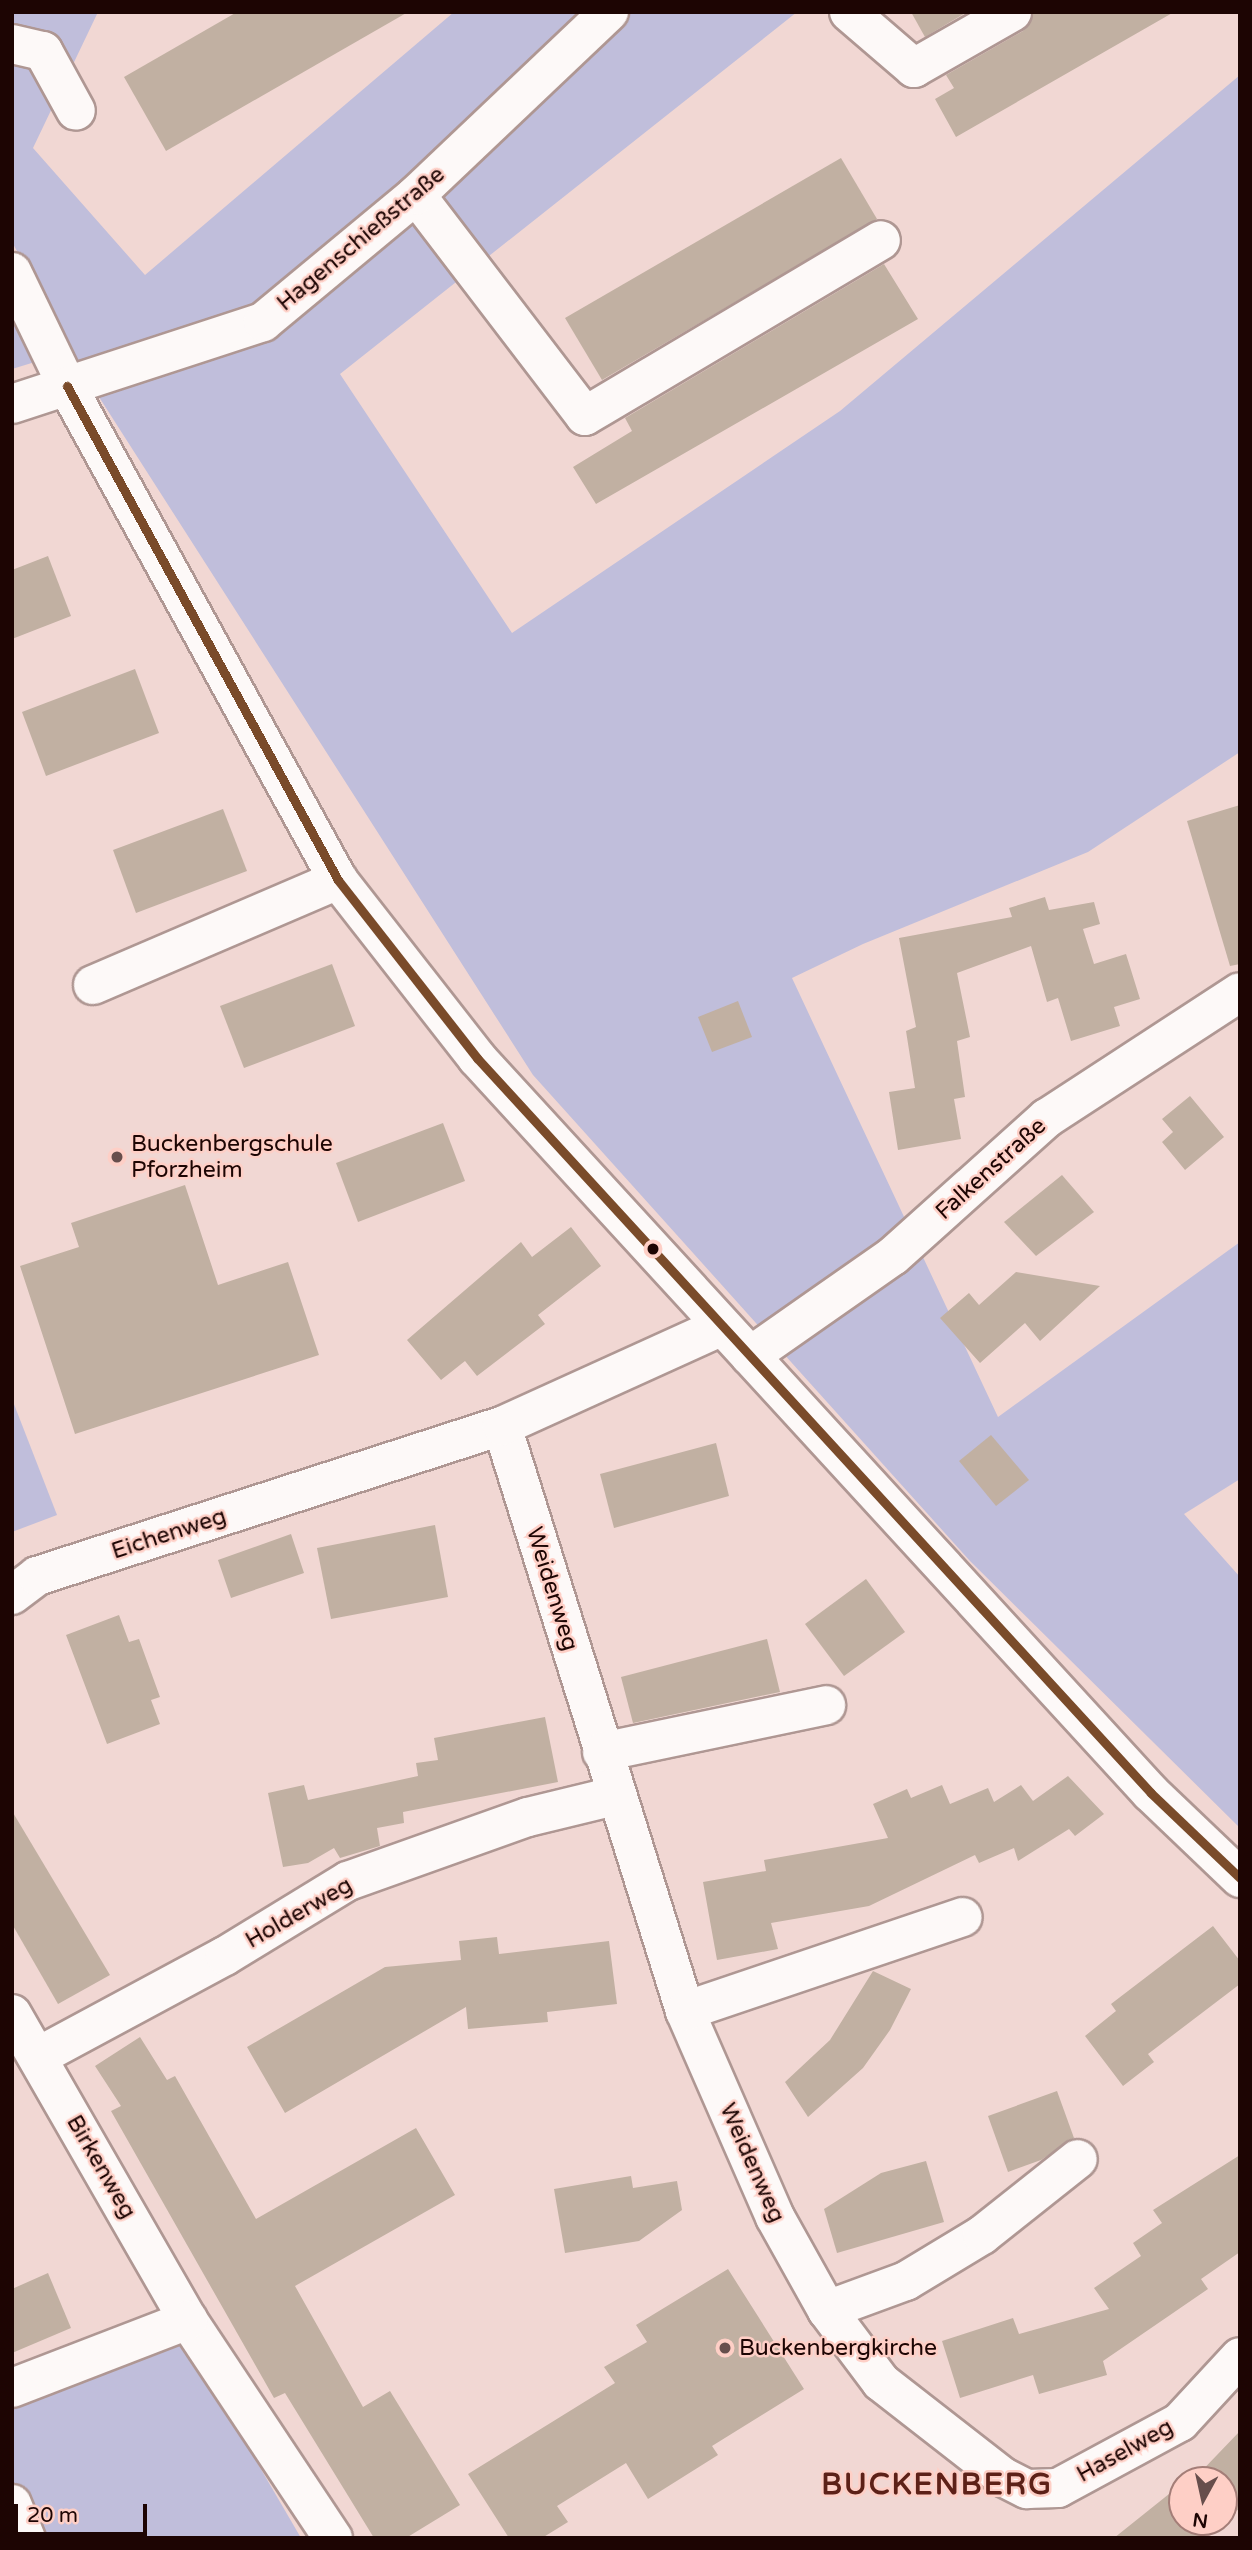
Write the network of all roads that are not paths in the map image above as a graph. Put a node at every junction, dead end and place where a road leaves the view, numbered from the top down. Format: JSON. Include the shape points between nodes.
{"nodes":[{"id":1,"x":609,"y":12,"type":"edge"},
{"id":2,"x":849,"y":12,"type":"edge"},
{"id":3,"x":1012,"y":12,"type":"edge"},
{"id":4,"x":12,"y":44,"type":"edge"},
{"id":5,"x":76,"y":111,"type":"dead end"},
{"id":6,"x":416,"y":195,"type":"junction"},
{"id":7,"x":881,"y":240,"type":"dead end"},
{"id":8,"x":12,"y":272,"type":"edge"},
{"id":9,"x":67,"y":386,"type":"junction"},
{"id":10,"x":12,"y":404,"type":"edge"},
{"id":11,"x":338,"y":880,"type":"junction"},
{"id":12,"x":93,"y":985,"type":"dead end"},
{"id":13,"x":1240,"y":992,"type":"edge"},
{"id":14,"x":720,"y":1327,"type":"junction"},
{"id":15,"x":750,"y":1356,"type":"junction"},
{"id":16,"x":502,"y":1426,"type":"junction"},
{"id":17,"x":12,"y":1595,"type":"edge"},
{"id":18,"x":826,"y":1705,"type":"dead end"},
{"id":19,"x":602,"y":1752,"type":"junction"},
{"id":20,"x":615,"y":1796,"type":"junction"},
{"id":21,"x":1240,"y":1878,"type":"edge"},
{"id":22,"x":963,"y":1917,"type":"dead end"},
{"id":23,"x":685,"y":2011,"type":"junction"},
{"id":24,"x":12,"y":2014,"type":"edge"},
{"id":25,"x":38,"y":2056,"type":"junction"},
{"id":26,"x":1077,"y":2159,"type":"dead end"},
{"id":27,"x":827,"y":2310,"type":"junction"},
{"id":28,"x":188,"y":2320,"type":"junction"},
{"id":29,"x":1240,"y":2357,"type":"edge"},
{"id":30,"x":12,"y":2388,"type":"edge"},
{"id":31,"x":1027,"y":2489,"type":"joint"},
{"id":32,"x":12,"y":2504,"type":"edge"},
{"id":33,"x":26,"y":2538,"type":"edge"},
{"id":34,"x":333,"y":2538,"type":"edge"}],
"edges":[{"from":1,"to":6,"type":"street","name":"Hagenschießstraße"},
{"from":2,"to":3,"type":"street","via":[[914,68]]},
{"from":4,"to":5,"type":"street","via":[[43,51]]},
{"from":6,"to":7,"type":"street","via":[[585,416]]},
{"from":6,"to":9,"type":"street","name":"Hagenschießstraße","via":[[263,322]]},
{"from":8,"to":9,"type":"street"},
{"from":9,"to":10,"type":"street","name":"Hagenschießstraße"},
{"from":9,"to":11,"type":"street"},
{"from":11,"to":12,"type":"street"},
{"from":11,"to":14,"type":"street","via":[[477,1058]]},
{"from":13,"to":15,"type":"street","name":"Falkenstraße","via":[[1047,1118],[893,1256]]},
{"from":14,"to":15,"type":"street"},
{"from":14,"to":16,"type":"street","name":"Eichenweg"},
{"from":15,"to":21,"type":"street","via":[[1151,1793]]},
{"from":16,"to":17,"type":"street","name":"Eichenweg","via":[[37,1576]]},
{"from":16,"to":19,"type":"street","name":"Weidenweg"},
{"from":18,"to":19,"type":"street"},
{"from":19,"to":20,"type":"street","name":"Weidenweg"},
{"from":20,"to":23,"type":"street","name":"Weidenweg"},
{"from":20,"to":25,"type":"street","name":"Holderweg","via":[[528,1816],[348,1881],[225,1956]]},
{"from":22,"to":23,"type":"street"},
{"from":23,"to":27,"type":"street","name":"Weidenweg","via":[[775,2217]]},
{"from":24,"to":25,"type":"street","name":"Birkenweg"},
{"from":25,"to":28,"type":"street","name":"Birkenweg"},
{"from":26,"to":27,"type":"street","via":[[971,2242],[906,2281]]},
{"from":27,"to":31,"type":"street","name":"Weidenweg","via":[[881,2382],[960,2447]]},
{"from":28,"to":30,"type":"street"},
{"from":28,"to":34,"type":"street","name":"Birkenweg"},
{"from":29,"to":31,"type":"street","name":"Haselweg","via":[[1180,2422],[1058,2488]]},
{"from":32,"to":33,"type":"street"}]}
